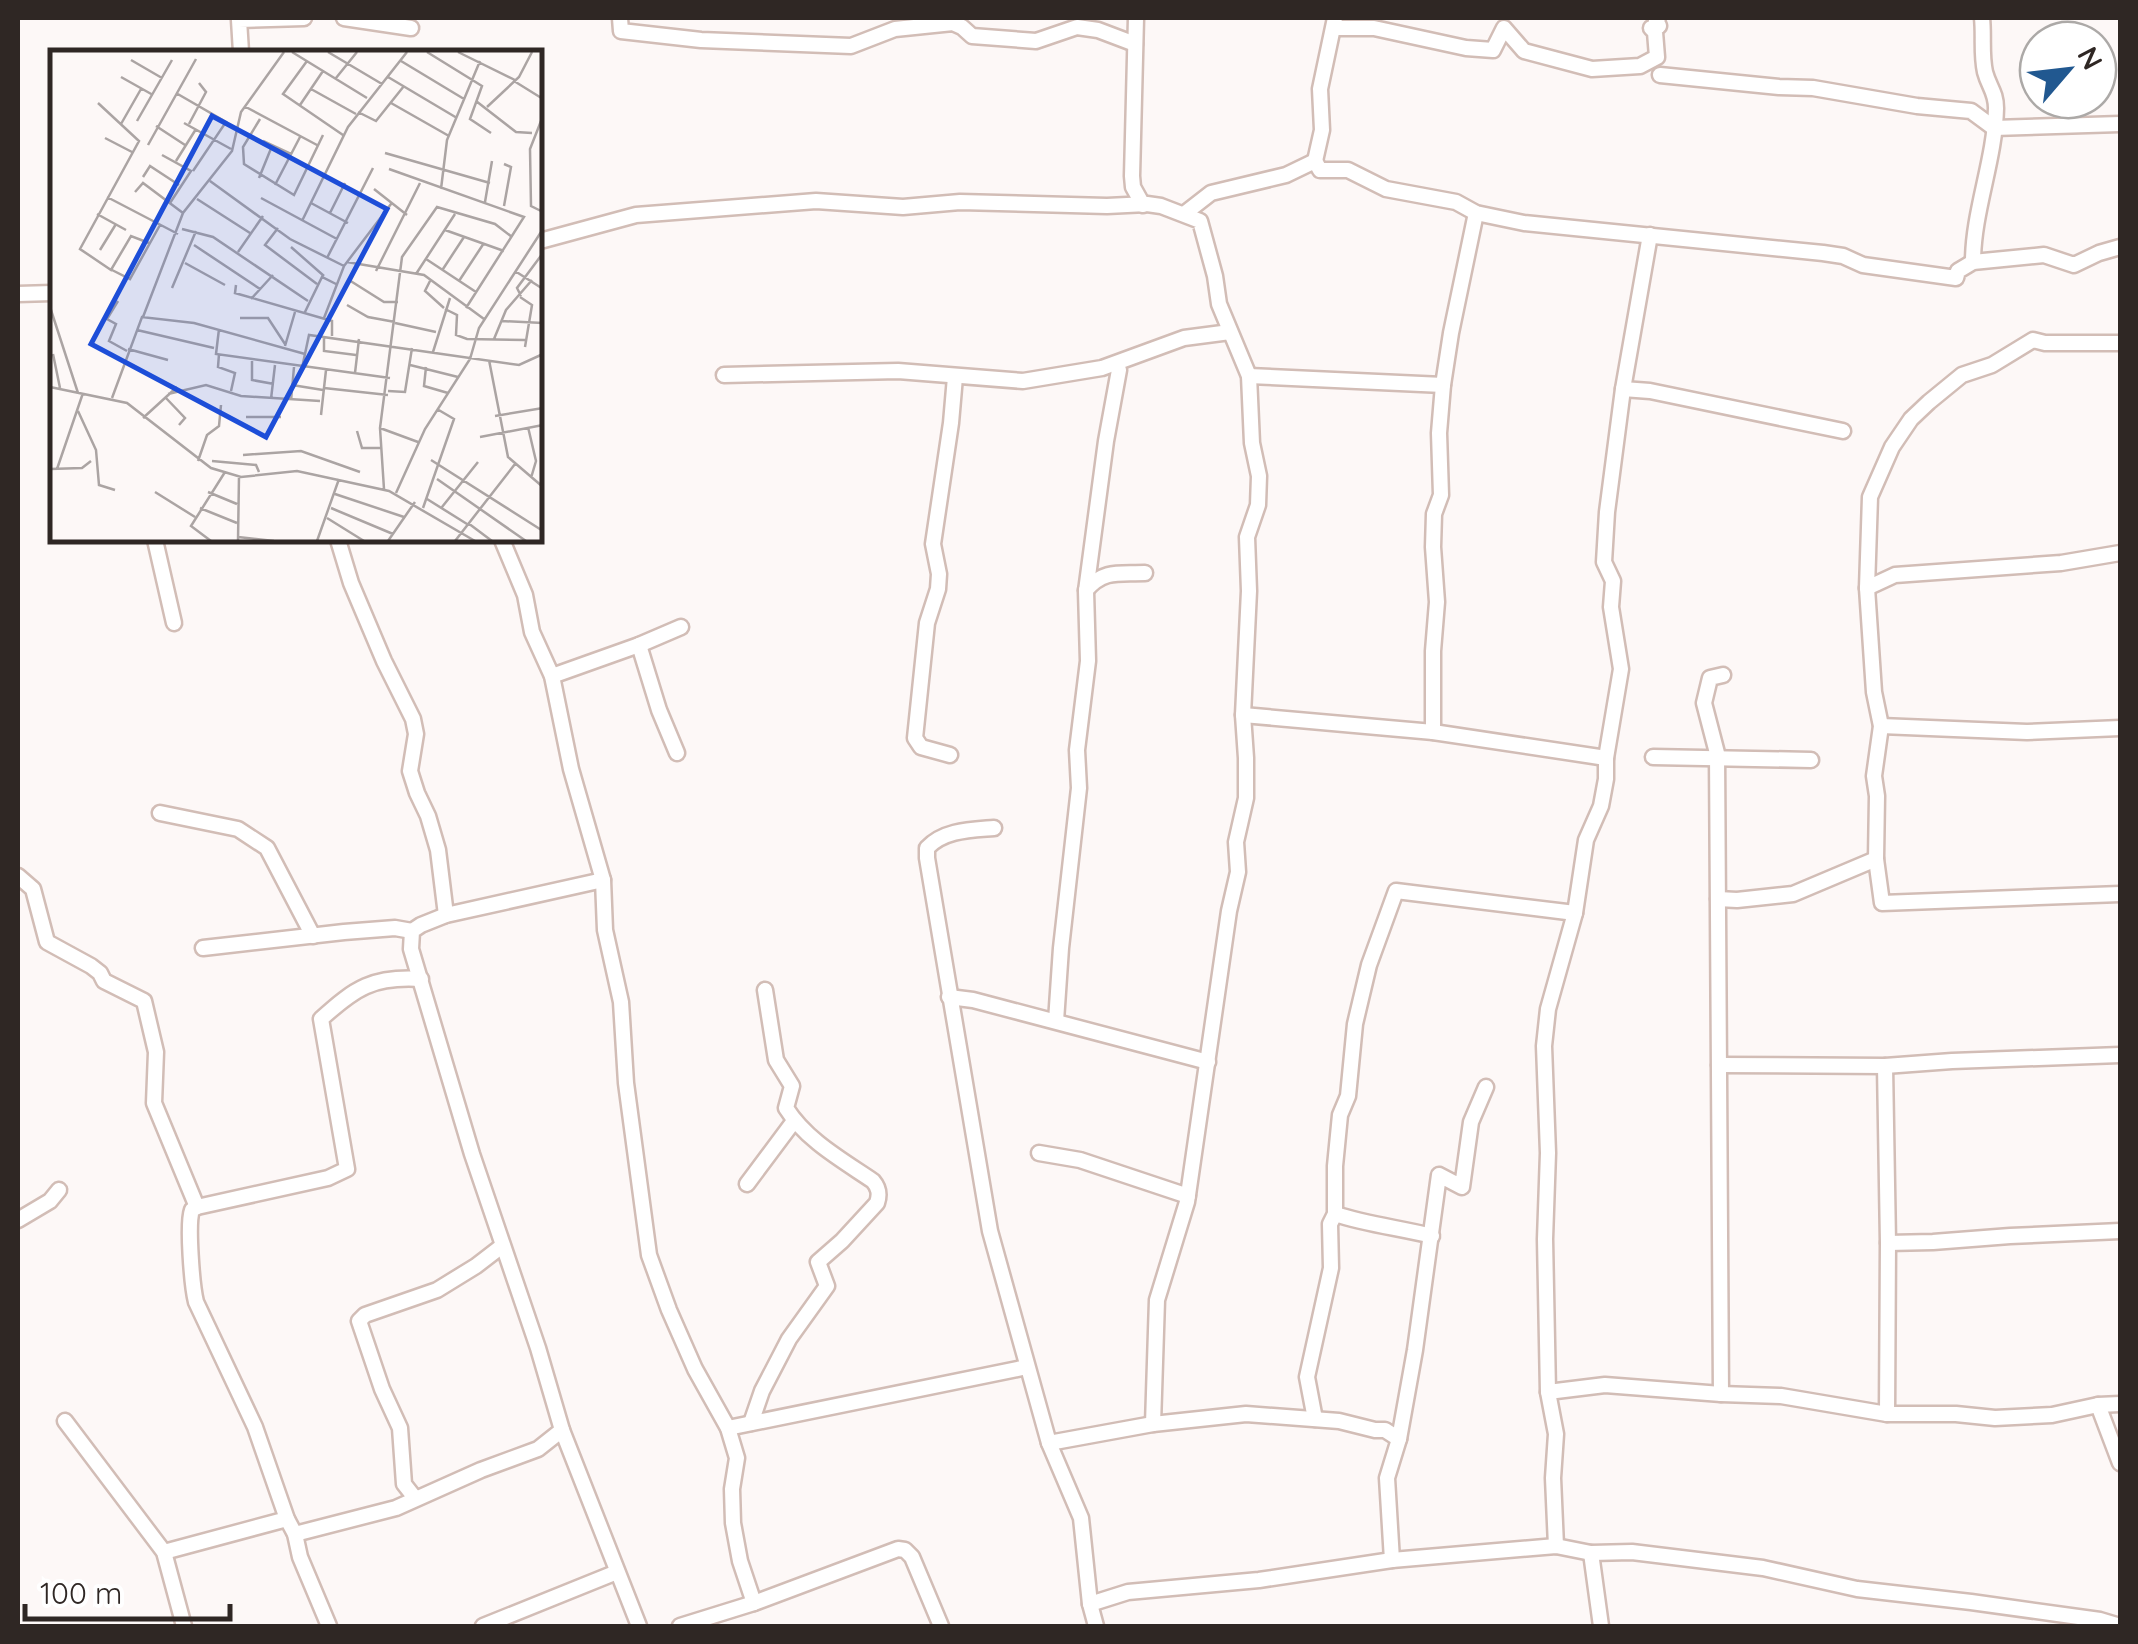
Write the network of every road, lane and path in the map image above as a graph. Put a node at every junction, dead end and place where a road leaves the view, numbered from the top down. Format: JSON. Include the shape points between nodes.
{"nodes":[{"id":1,"x":304,"y":18,"type":"edge"},
{"id":2,"x":344,"y":18,"type":"edge"},
{"id":3,"x":620,"y":18,"type":"edge"},
{"id":4,"x":1136,"y":18,"type":"edge"},
{"id":5,"x":1658,"y":18,"type":"edge"},
{"id":6,"x":1982,"y":18,"type":"edge"},
{"id":7,"x":961,"y":22,"type":"edge"},
{"id":8,"x":1334,"y":23,"type":"edge"},
{"id":9,"x":1504,"y":23,"type":"edge"},
{"id":10,"x":411,"y":28,"type":"dead end"},
{"id":11,"x":1135,"y":44,"type":"junction"},
{"id":12,"x":241,"y":50,"type":"edge"},
{"id":13,"x":1660,"y":75,"type":"dead end"},
{"id":14,"x":2120,"y":124,"type":"edge"},
{"id":15,"x":1994,"y":128,"type":"junction"},
{"id":16,"x":1314,"y":161,"type":"junction"},
{"id":17,"x":1143,"y":204,"type":"junction"},
{"id":18,"x":1476,"y":212,"type":"junction"},
{"id":19,"x":1184,"y":214,"type":"junction"},
{"id":20,"x":1650,"y":235,"type":"junction"},
{"id":21,"x":542,"y":239,"type":"edge"},
{"id":22,"x":2120,"y":247,"type":"edge"},
{"id":23,"x":1972,"y":262,"type":"junction"},
{"id":24,"x":50,"y":293,"type":"edge"},
{"id":25,"x":18,"y":294,"type":"edge"},
{"id":26,"x":1230,"y":332,"type":"junction"},
{"id":27,"x":2120,"y":343,"type":"edge"},
{"id":28,"x":1119,"y":370,"type":"dead end"},
{"id":29,"x":724,"y":376,"type":"dead end"},
{"id":30,"x":1249,"y":376,"type":"junction"},
{"id":31,"x":955,"y":377,"type":"junction"},
{"id":32,"x":1443,"y":385,"type":"junction"},
{"id":33,"x":1624,"y":389,"type":"junction"},
{"id":34,"x":1843,"y":431,"type":"dead end"},
{"id":35,"x":155,"y":542,"type":"edge"},
{"id":36,"x":339,"y":542,"type":"edge"},
{"id":37,"x":503,"y":542,"type":"edge"},
{"id":38,"x":2120,"y":553,"type":"edge"},
{"id":39,"x":1145,"y":573,"type":"dead end"},
{"id":40,"x":1867,"y":588,"type":"junction"},
{"id":41,"x":1086,"y":591,"type":"junction"},
{"id":42,"x":174,"y":623,"type":"dead end"},
{"id":43,"x":681,"y":626,"type":"dead end"},
{"id":44,"x":639,"y":646,"type":"junction"},
{"id":45,"x":1723,"y":675,"type":"dead end"},
{"id":46,"x":552,"y":676,"type":"junction"},
{"id":47,"x":1243,"y":716,"type":"junction"},
{"id":48,"x":1881,"y":726,"type":"junction"},
{"id":49,"x":2120,"y":728,"type":"edge"},
{"id":50,"x":1433,"y":732,"type":"junction"},
{"id":51,"x":677,"y":753,"type":"dead end"},
{"id":52,"x":950,"y":755,"type":"dead end"},
{"id":53,"x":1606,"y":758,"type":"junction"},
{"id":54,"x":1653,"y":758,"type":"dead end"},
{"id":55,"x":1811,"y":760,"type":"dead end"},
{"id":56,"x":160,"y":814,"type":"dead end"},
{"id":57,"x":994,"y":828,"type":"dead end"},
{"id":58,"x":1876,"y":859,"type":"junction"},
{"id":59,"x":18,"y":876,"type":"edge"},
{"id":60,"x":603,"y":880,"type":"junction"},
{"id":61,"x":2120,"y":894,"type":"edge"},
{"id":62,"x":1718,"y":899,"type":"junction"},
{"id":63,"x":1574,"y":913,"type":"junction"},
{"id":64,"x":446,"y":915,"type":"junction"},
{"id":65,"x":412,"y":931,"type":"junction"},
{"id":66,"x":313,"y":936,"type":"junction"},
{"id":67,"x":204,"y":948,"type":"dead end"},
{"id":68,"x":421,"y":980,"type":"junction"},
{"id":69,"x":765,"y":990,"type":"dead end"},
{"id":70,"x":949,"y":997,"type":"junction"},
{"id":71,"x":1056,"y":1021,"type":"junction"},
{"id":72,"x":2120,"y":1055,"type":"edge"},
{"id":73,"x":1208,"y":1062,"type":"junction"},
{"id":74,"x":1719,"y":1065,"type":"junction"},
{"id":75,"x":1885,"y":1066,"type":"junction"},
{"id":76,"x":1486,"y":1088,"type":"dead end"},
{"id":77,"x":794,"y":1121,"type":"junction"},
{"id":78,"x":1040,"y":1153,"type":"dead end"},
{"id":79,"x":747,"y":1184,"type":"dead end"},
{"id":80,"x":60,"y":1190,"type":"dead end"},
{"id":81,"x":1188,"y":1196,"type":"junction"},
{"id":82,"x":197,"y":1208,"type":"junction"},
{"id":83,"x":1334,"y":1214,"type":"junction"},
{"id":84,"x":18,"y":1220,"type":"edge"},
{"id":85,"x":2120,"y":1231,"type":"edge"},
{"id":86,"x":1432,"y":1236,"type":"junction"},
{"id":87,"x":1888,"y":1243,"type":"junction"},
{"id":88,"x":502,"y":1246,"type":"junction"},
{"id":89,"x":1027,"y":1367,"type":"junction"},
{"id":90,"x":1548,"y":1392,"type":"junction"},
{"id":91,"x":1721,"y":1394,"type":"junction"},
{"id":92,"x":2120,"y":1404,"type":"edge"},
{"id":93,"x":2098,"y":1406,"type":"junction"},
{"id":94,"x":1887,"y":1414,"type":"junction"},
{"id":95,"x":1315,"y":1420,"type":"junction"},
{"id":96,"x":65,"y":1421,"type":"dead end"},
{"id":97,"x":751,"y":1424,"type":"junction"},
{"id":98,"x":1153,"y":1424,"type":"junction"},
{"id":99,"x":728,"y":1428,"type":"junction"},
{"id":100,"x":562,"y":1430,"type":"junction"},
{"id":101,"x":1399,"y":1439,"type":"junction"},
{"id":102,"x":1049,"y":1442,"type":"junction"},
{"id":103,"x":2120,"y":1463,"type":"edge"},
{"id":104,"x":415,"y":1498,"type":"junction"},
{"id":105,"x":288,"y":1519,"type":"junction"},
{"id":106,"x":295,"y":1534,"type":"junction"},
{"id":107,"x":1556,"y":1546,"type":"junction"},
{"id":108,"x":164,"y":1552,"type":"junction"},
{"id":109,"x":1591,"y":1552,"type":"junction"},
{"id":110,"x":1392,"y":1560,"type":"junction"},
{"id":111,"x":617,"y":1572,"type":"junction"},
{"id":112,"x":754,"y":1602,"type":"junction"},
{"id":113,"x":1090,"y":1604,"type":"junction"},
{"id":114,"x":184,"y":1626,"type":"edge"},
{"id":115,"x":330,"y":1626,"type":"edge"},
{"id":116,"x":483,"y":1626,"type":"edge"},
{"id":117,"x":639,"y":1626,"type":"edge"},
{"id":118,"x":680,"y":1626,"type":"edge"},
{"id":119,"x":940,"y":1626,"type":"edge"},
{"id":120,"x":1096,"y":1626,"type":"edge"},
{"id":121,"x":1601,"y":1626,"type":"edge"},
{"id":122,"x":2120,"y":1626,"type":"edge"}],
"edges":[{"from":1,"to":12,"type":"street","via":[[239,20]]},
{"from":2,"to":10,"type":"street"},
{"from":3,"to":7,"type":"street","via":[[621,31],[851,46],[895,29]]},
{"from":4,"to":11,"type":"street"},
{"from":5,"to":9,"type":"street","via":[[1659,26],[1651,28],[1657,58],[1640,66],[1592,69],[1524,51]]},
{"from":6,"to":15,"type":"street","via":[[1986,73],[1996,94]]},
{"from":7,"to":11,"type":"street","via":[[972,36],[1036,41],[1077,27]]},
{"from":8,"to":9,"type":"street","via":[[1493,50]]},
{"from":8,"to":16,"type":"street"},
{"from":11,"to":17,"type":"street","via":[[1132,176]]},
{"from":13,"to":15,"type":"street","via":[[1971,111]]},
{"from":14,"to":15,"type":"street"},
{"from":15,"to":23,"type":"street"},
{"from":16,"to":18,"type":"street","via":[[1320,170],[1348,170],[1386,189]]},
{"from":16,"to":19,"type":"street","via":[[1286,175],[1211,193]]},
{"from":17,"to":19,"type":"street"},
{"from":17,"to":21,"type":"street","via":[[903,207],[816,201],[636,215]]},
{"from":18,"to":20,"type":"street"},
{"from":18,"to":32,"type":"street"},
{"from":19,"to":26,"type":"street","via":[[1200,222]]},
{"from":20,"to":23,"type":"street","via":[[1823,253],[1956,278]]},
{"from":20,"to":33,"type":"street"},
{"from":22,"to":23,"type":"street","via":[[2074,265],[2044,255]]},
{"from":24,"to":25,"type":"street"},
{"from":26,"to":30,"type":"street"},
{"from":26,"to":31,"type":"street","via":[[1184,338],[1063,376]]},
{"from":27,"to":40,"type":"street","via":[[2033,340],[1962,375],[1920,410],[1892,447],[1870,497]]},
{"from":28,"to":41,"type":"street"},
{"from":29,"to":31,"type":"street","via":[[898,371]]},
{"from":30,"to":32,"type":"street"},
{"from":30,"to":47,"type":"street","via":[[1260,476],[1247,537]]},
{"from":31,"to":52,"type":"street","via":[[934,544],[940,574],[927,622],[915,738],[921,747]]},
{"from":32,"to":50,"type":"street","via":[[1433,546]]},
{"from":33,"to":34,"type":"street"},
{"from":33,"to":53,"type":"street","via":[[1606,512],[1604,562],[1613,581],[1621,668]]},
{"from":35,"to":42,"type":"street"},
{"from":36,"to":64,"type":"street","via":[[412,719],[410,771],[438,850]]},
{"from":37,"to":46,"type":"street"},
{"from":38,"to":40,"type":"street","via":[[1894,575]]},
{"from":39,"to":41,"type":"street","via":[[1104,575]]},
{"from":40,"to":48,"type":"street"},
{"from":41,"to":71,"type":"street","via":[[1088,661]]},
{"from":43,"to":44,"type":"street"},
{"from":44,"to":46,"type":"street"},
{"from":44,"to":51,"type":"street"},
{"from":45,"to":62,"type":"street","via":[[1710,678],[1704,702],[1718,753]]},
{"from":46,"to":60,"type":"street"},
{"from":47,"to":50,"type":"street"},
{"from":47,"to":73,"type":"street","via":[[1246,798]]},
{"from":48,"to":49,"type":"street"},
{"from":48,"to":58,"type":"street","via":[[1874,776]]},
{"from":50,"to":53,"type":"street"},
{"from":53,"to":63,"type":"street"},
{"from":54,"to":55,"type":"street"},
{"from":56,"to":66,"type":"street","via":[[238,829],[267,848]]},
{"from":57,"to":70,"type":"street","via":[[953,833],[927,848]]},
{"from":58,"to":61,"type":"street","via":[[1882,903]]},
{"from":58,"to":62,"type":"street","via":[[1793,894]]},
{"from":59,"to":82,"type":"street","via":[[34,889],[47,942],[144,1001],[156,1052],[154,1103]]},
{"from":60,"to":64,"type":"street"},
{"from":60,"to":99,"type":"street","via":[[649,1255],[668,1310]]},
{"from":62,"to":74,"type":"street"},
{"from":63,"to":83,"type":"street","via":[[1396,891],[1355,1024]]},
{"from":63,"to":90,"type":"street","via":[[1544,1046]]},
{"from":64,"to":65,"type":"street"},
{"from":65,"to":66,"type":"street"},
{"from":65,"to":68,"type":"street"},
{"from":66,"to":67,"type":"street"},
{"from":68,"to":82,"type":"street","via":[[376,980],[321,1019],[347,1169]]},
{"from":68,"to":88,"type":"street"},
{"from":69,"to":77,"type":"street","via":[[776,1060],[792,1086],[786,1108]]},
{"from":70,"to":71,"type":"street"},
{"from":70,"to":89,"type":"street","via":[[990,1231]]},
{"from":71,"to":73,"type":"street"},
{"from":72,"to":75,"type":"street"},
{"from":73,"to":81,"type":"street"},
{"from":74,"to":75,"type":"street"},
{"from":74,"to":91,"type":"street"},
{"from":75,"to":87,"type":"street"},
{"from":76,"to":86,"type":"street","via":[[1471,1122],[1462,1188],[1438,1175]]},
{"from":77,"to":79,"type":"street"},
{"from":77,"to":97,"type":"street","via":[[873,1181],[879,1196],[818,1262],[827,1286],[789,1339]]},
{"from":78,"to":81,"type":"street"},
{"from":80,"to":84,"type":"street"},
{"from":81,"to":98,"type":"street","via":[[1157,1300]]},
{"from":82,"to":105,"type":"street","via":[[188,1223],[196,1302]]},
{"from":83,"to":86,"type":"street"},
{"from":83,"to":95,"type":"street","via":[[1331,1268],[1307,1377]]},
{"from":85,"to":87,"type":"street"},
{"from":86,"to":101,"type":"street"},
{"from":87,"to":94,"type":"street"},
{"from":88,"to":100,"type":"street"},
{"from":88,"to":104,"type":"street","via":[[437,1290],[359,1321],[400,1428],[404,1484]]},
{"from":89,"to":97,"type":"street"},
{"from":89,"to":102,"type":"street"},
{"from":90,"to":91,"type":"street","via":[[1605,1385]]},
{"from":90,"to":107,"type":"street","via":[[1556,1434]]},
{"from":91,"to":94,"type":"street","via":[[1780,1396]]},
{"from":92,"to":93,"type":"street"},
{"from":93,"to":94,"type":"street","via":[[2018,1418]]},
{"from":93,"to":103,"type":"street"},
{"from":95,"to":98,"type":"street","via":[[1246,1414]]},
{"from":95,"to":101,"type":"street","via":[[1384,1430]]},
{"from":96,"to":108,"type":"street"},
{"from":97,"to":99,"type":"street"},
{"from":98,"to":102,"type":"street"},
{"from":99,"to":112,"type":"street","via":[[737,1458],[733,1523]]},
{"from":100,"to":104,"type":"street","via":[[538,1449]]},
{"from":100,"to":111,"type":"street"},
{"from":101,"to":110,"type":"street","via":[[1387,1478]]},
{"from":102,"to":113,"type":"street","via":[[1081,1518]]},
{"from":104,"to":106,"type":"street"},
{"from":105,"to":106,"type":"street"},
{"from":105,"to":108,"type":"street"},
{"from":106,"to":115,"type":"street"},
{"from":107,"to":109,"type":"street"},
{"from":107,"to":110,"type":"street"},
{"from":108,"to":114,"type":"street"},
{"from":109,"to":121,"type":"street"},
{"from":109,"to":122,"type":"street","via":[[1764,1568],[1857,1589]]},
{"from":110,"to":113,"type":"street","via":[[1128,1592]]},
{"from":111,"to":116,"type":"street"},
{"from":111,"to":117,"type":"street"},
{"from":112,"to":118,"type":"street"},
{"from":112,"to":119,"type":"street","via":[[898,1549],[912,1556]]},
{"from":113,"to":120,"type":"street"}]}
